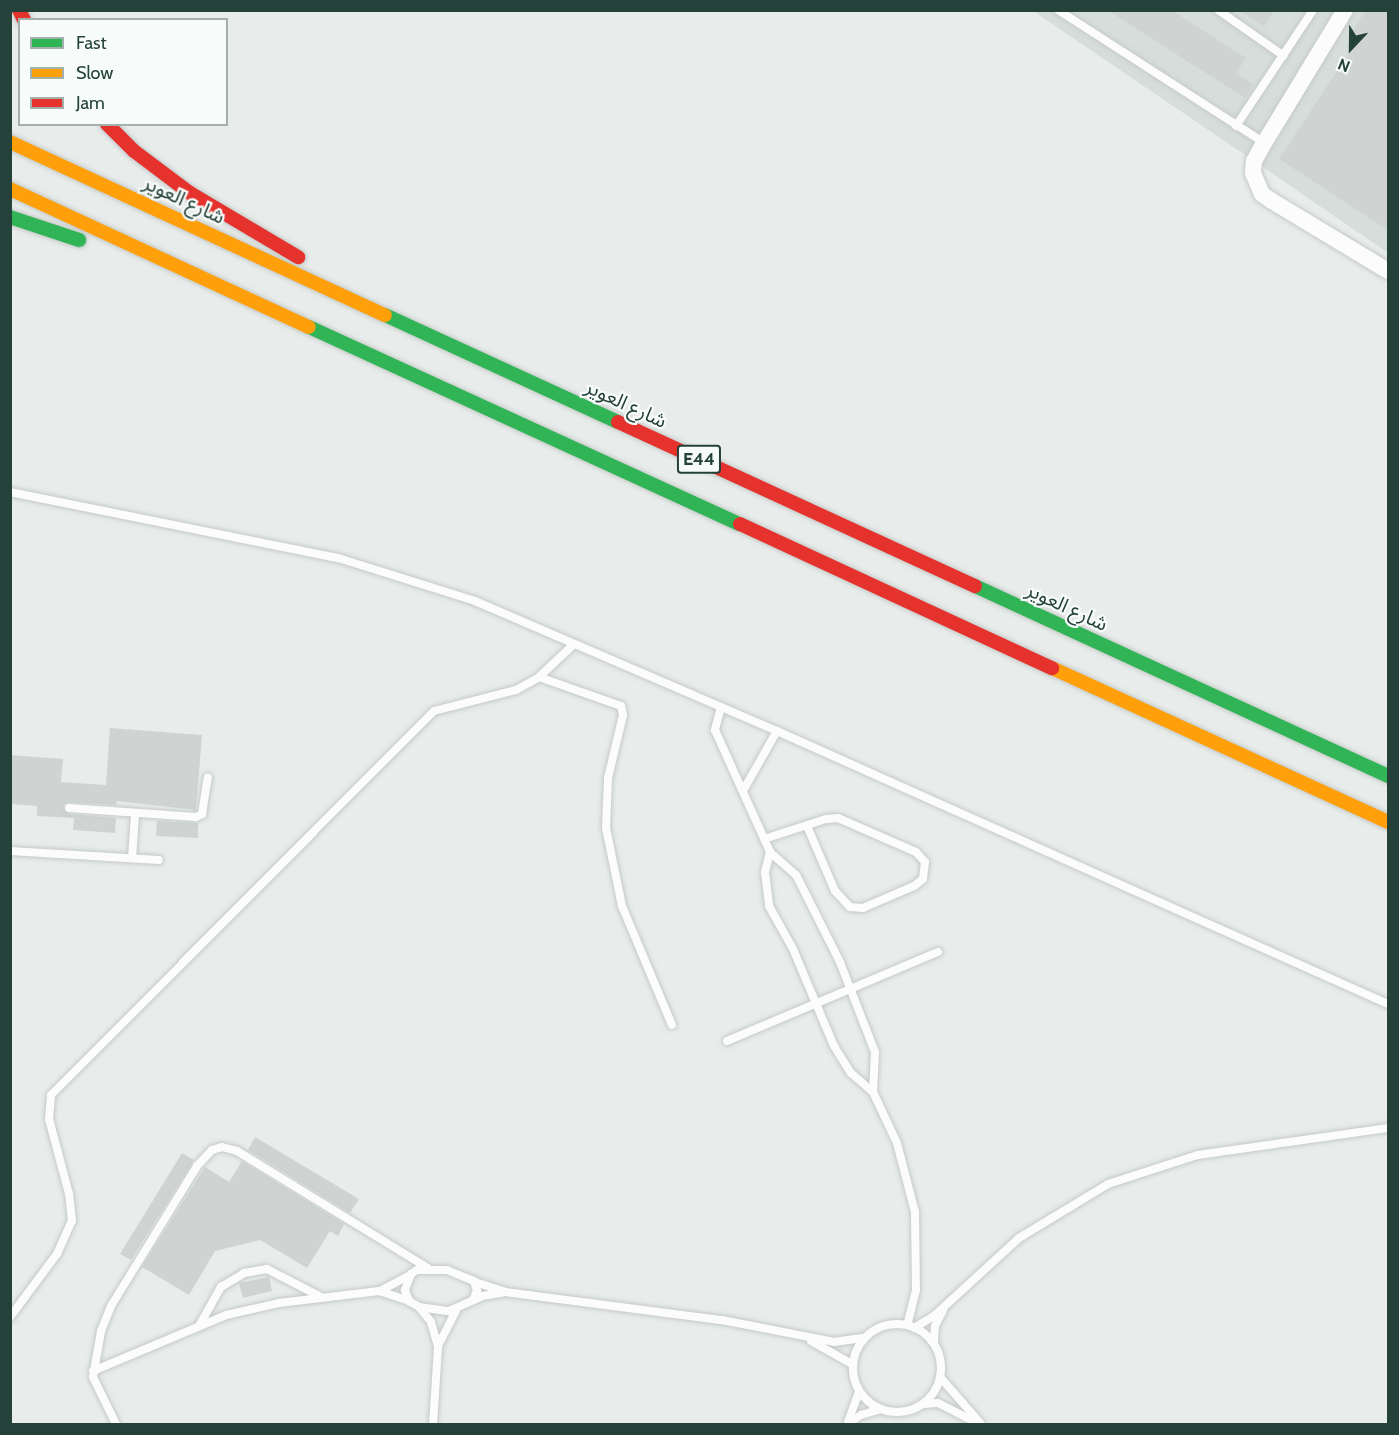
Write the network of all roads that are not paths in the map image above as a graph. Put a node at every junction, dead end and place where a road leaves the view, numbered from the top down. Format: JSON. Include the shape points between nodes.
{"nodes":[{"id":1,"x":1058,"y":10,"type":"edge"},
{"id":2,"x":1218,"y":10,"type":"edge"},
{"id":3,"x":1313,"y":10,"type":"edge"},
{"id":4,"x":1345,"y":10,"type":"edge"},
{"id":5,"x":1284,"y":56,"type":"junction"},
{"id":6,"x":109,"y":126,"type":"edge"},
{"id":7,"x":1236,"y":126,"type":"junction"},
{"id":8,"x":10,"y":142,"type":"edge"},
{"id":9,"x":1264,"y":143,"type":"junction"},
{"id":10,"x":10,"y":189,"type":"edge"},
{"id":11,"x":10,"y":217,"type":"edge"},
{"id":12,"x":93,"y":246,"type":"dead end"},
{"id":13,"x":1389,"y":272,"type":"edge"},
{"id":14,"x":372,"y":308,"type":"junction"},
{"id":15,"x":237,"y":311,"type":"dead end"},
{"id":16,"x":341,"y":340,"type":"junction"},
{"id":17,"x":10,"y":492,"type":"edge"},
{"id":18,"x":573,"y":645,"type":"junction"},
{"id":19,"x":539,"y":677,"type":"junction"},
{"id":20,"x":721,"y":707,"type":"junction"},
{"id":21,"x":777,"y":731,"type":"junction"},
{"id":22,"x":1389,"y":776,"type":"edge"},
{"id":23,"x":208,"y":777,"type":"dead end"},
{"id":24,"x":744,"y":789,"type":"junction"},
{"id":25,"x":69,"y":808,"type":"dead end"},
{"id":26,"x":1359,"y":808,"type":"junction"},
{"id":27,"x":135,"y":815,"type":"junction"},
{"id":28,"x":1389,"y":822,"type":"edge"},
{"id":29,"x":807,"y":826,"type":"junction"},
{"id":30,"x":1389,"y":832,"type":"edge"},
{"id":31,"x":764,"y":839,"type":"junction"},
{"id":32,"x":10,"y":851,"type":"edge"},
{"id":33,"x":770,"y":852,"type":"junction"},
{"id":34,"x":132,"y":858,"type":"junction"},
{"id":35,"x":159,"y":860,"type":"dead end"},
{"id":36,"x":938,"y":952,"type":"dead end"},
{"id":37,"x":852,"y":989,"type":"junction"},
{"id":38,"x":1389,"y":1004,"type":"edge"},
{"id":39,"x":816,"y":1005,"type":"junction"},
{"id":40,"x":672,"y":1025,"type":"dead end"},
{"id":41,"x":727,"y":1041,"type":"dead end"},
{"id":42,"x":873,"y":1092,"type":"junction"},
{"id":43,"x":1389,"y":1128,"type":"edge"},
{"id":44,"x":428,"y":1268,"type":"junction"},
{"id":45,"x":411,"y":1274,"type":"junction"},
{"id":46,"x":474,"y":1282,"type":"junction"},
{"id":47,"x":379,"y":1291,"type":"junction"},
{"id":48,"x":505,"y":1292,"type":"junction"},
{"id":49,"x":956,"y":1293,"type":"junction"},
{"id":50,"x":322,"y":1297,"type":"junction"},
{"id":51,"x":473,"y":1300,"type":"junction"},
{"id":52,"x":410,"y":1301,"type":"junction"},
{"id":53,"x":419,"y":1307,"type":"junction"},
{"id":54,"x":457,"y":1310,"type":"junction"},
{"id":55,"x":10,"y":1317,"type":"edge"},
{"id":56,"x":199,"y":1326,"type":"junction"},
{"id":57,"x":910,"y":1326,"type":"junction"},
{"id":58,"x":785,"y":1332,"type":"junction"},
{"id":59,"x":864,"y":1338,"type":"junction"},
{"id":60,"x":934,"y":1346,"type":"junction"},
{"id":61,"x":438,"y":1347,"type":"junction"},
{"id":62,"x":852,"y":1364,"type":"junction"},
{"id":63,"x":93,"y":1371,"type":"junction"},
{"id":64,"x":940,"y":1377,"type":"junction"},
{"id":65,"x":859,"y":1392,"type":"junction"},
{"id":66,"x":923,"y":1404,"type":"junction"},
{"id":67,"x":881,"y":1409,"type":"junction"},
{"id":68,"x":116,"y":1425,"type":"edge"},
{"id":69,"x":434,"y":1425,"type":"edge"},
{"id":70,"x":848,"y":1425,"type":"edge"},
{"id":71,"x":980,"y":1425,"type":"edge"}],
"edges":[{"from":1,"to":7,"type":"lane"},
{"from":2,"to":5,"type":"lane"},
{"from":3,"to":5,"type":"lane"},
{"from":4,"to":9,"type":"street"},
{"from":5,"to":7,"type":"lane"},
{"from":6,"to":14,"type":"highway","via":[[134,151],[190,193],[251,227]]},
{"from":7,"to":9,"type":"lane"},
{"from":8,"to":14,"type":"highway","name":"شارع العوير","number":"E44"},
{"from":9,"to":13,"type":"street","via":[[1254,161],[1253,173],[1263,194]]},
{"from":10,"to":16,"type":"highway","number":"E44"},
{"from":11,"to":12,"type":"highway"},
{"from":14,"to":22,"type":"highway","name":"شارع العوير","number":"E44"},
{"from":15,"to":16,"type":"highway","via":[[265,322]]},
{"from":16,"to":26,"type":"highway","number":"E44"},
{"from":17,"to":18,"type":"lane","via":[[338,558],[475,602]]},
{"from":18,"to":19,"type":"lane"},
{"from":18,"to":20,"type":"lane"},
{"from":19,"to":40,"type":"lane","via":[[621,706],[623,715],[608,778],[606,828],[622,906]]},
{"from":19,"to":55,"type":"lane","via":[[516,690],[434,711],[51,1095],[49,1119],[69,1194],[72,1221],[57,1254]]},
{"from":20,"to":21,"type":"lane"},
{"from":20,"to":24,"type":"lane","via":[[715,730],[736,782]]},
{"from":21,"to":24,"type":"lane"},
{"from":21,"to":38,"type":"lane"},
{"from":23,"to":27,"type":"lane","via":[[202,814]]},
{"from":24,"to":31,"type":"lane"},
{"from":25,"to":27,"type":"lane"},
{"from":26,"to":28,"type":"highway","number":"E44"},
{"from":26,"to":30,"type":"lane"},
{"from":27,"to":34,"type":"lane"},
{"from":29,"to":29,"type":"lane","via":[[838,818],[906,848],[925,862],[923,879],[863,908],[850,907],[835,891]]},
{"from":29,"to":31,"type":"lane"},
{"from":31,"to":33,"type":"lane"},
{"from":32,"to":34,"type":"lane"},
{"from":33,"to":37,"type":"lane","via":[[796,875]]},
{"from":33,"to":39,"type":"lane","via":[[765,872],[769,906],[793,949]]},
{"from":34,"to":35,"type":"lane"},
{"from":36,"to":37,"type":"lane"},
{"from":37,"to":39,"type":"lane"},
{"from":37,"to":42,"type":"lane","via":[[874,1052]]},
{"from":39,"to":41,"type":"lane"},
{"from":39,"to":42,"type":"lane","via":[[834,1047],[851,1073]]},
{"from":42,"to":57,"type":"lane","via":[[897,1143],[915,1212],[916,1290]]},
{"from":43,"to":49,"type":"lane","via":[[1198,1155],[1108,1184],[1019,1238]]},
{"from":44,"to":45,"type":"lane"},
{"from":44,"to":46,"type":"lane","via":[[458,1272]]},
{"from":44,"to":63,"type":"lane","via":[[237,1150],[216,1149],[203,1157],[111,1306]]},
{"from":45,"to":47,"type":"lane","via":[[398,1285]]},
{"from":45,"to":52,"type":"lane","via":[[405,1290]]},
{"from":46,"to":48,"type":"lane"},
{"from":46,"to":51,"type":"lane","via":[[477,1292]]},
{"from":47,"to":50,"type":"lane"},
{"from":47,"to":52,"type":"lane"},
{"from":48,"to":51,"type":"lane"},
{"from":48,"to":58,"type":"lane"},
{"from":49,"to":57,"type":"lane","via":[[934,1316]]},
{"from":49,"to":60,"type":"lane","via":[[938,1320]]},
{"from":50,"to":56,"type":"lane","via":[[268,1305]]},
{"from":50,"to":56,"type":"lane","via":[[267,1269],[244,1273],[221,1287]]},
{"from":51,"to":54,"type":"lane"},
{"from":52,"to":53,"type":"lane"},
{"from":53,"to":54,"type":"lane"},
{"from":53,"to":61,"type":"lane","via":[[431,1322]]},
{"from":54,"to":61,"type":"lane"},
{"from":56,"to":63,"type":"lane"},
{"from":57,"to":59,"type":"lane","via":[[890,1324]]},
{"from":57,"to":60,"type":"lane"},
{"from":58,"to":59,"type":"lane","via":[[843,1343]]},
{"from":58,"to":62,"type":"lane"},
{"from":59,"to":62,"type":"lane"},
{"from":60,"to":64,"type":"lane","via":[[941,1366]]},
{"from":61,"to":69,"type":"lane"},
{"from":62,"to":65,"type":"lane"},
{"from":63,"to":68,"type":"lane"},
{"from":64,"to":66,"type":"lane","via":[[933,1394]]},
{"from":64,"to":71,"type":"lane"},
{"from":65,"to":67,"type":"lane"},
{"from":65,"to":70,"type":"lane"},
{"from":66,"to":67,"type":"lane","via":[[910,1410]]},
{"from":66,"to":71,"type":"lane","via":[[946,1406]]},
{"from":67,"to":70,"type":"lane","via":[[867,1412]]}]}
